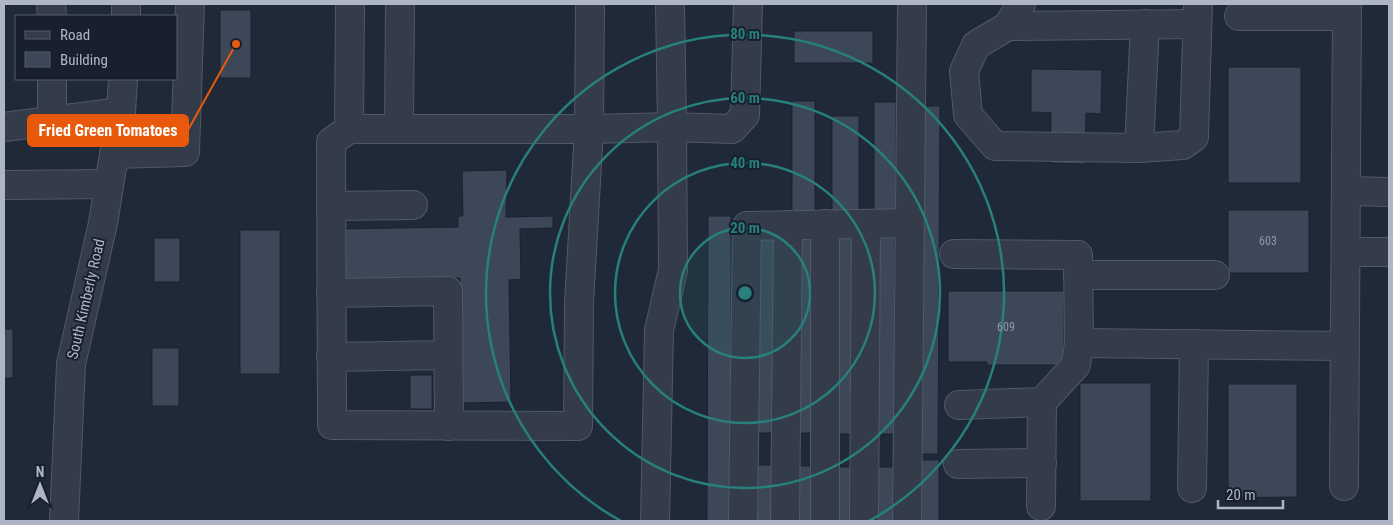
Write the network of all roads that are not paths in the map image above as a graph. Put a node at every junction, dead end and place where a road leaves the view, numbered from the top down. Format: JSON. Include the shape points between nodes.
{"nodes":[{"id":1,"x":190,"y":4,"type":"edge"},
{"id":2,"x":400,"y":4,"type":"edge"},
{"id":3,"x":590,"y":4,"type":"edge"},
{"id":4,"x":670,"y":4,"type":"edge"},
{"id":5,"x":748,"y":4,"type":"edge"},
{"id":6,"x":912,"y":4,"type":"edge"},
{"id":7,"x":350,"y":7,"type":"dead end"},
{"id":8,"x":1347,"y":10,"type":"edge"},
{"id":9,"x":1197,"y":14,"type":"edge"},
{"id":10,"x":1015,"y":15,"type":"edge"},
{"id":11,"x":1239,"y":16,"type":"dead end"},
{"id":12,"x":1145,"y":24,"type":"junction"},
{"id":13,"x":52,"y":80,"type":"edge"},
{"id":14,"x":123,"y":80,"type":"edge"},
{"id":15,"x":120,"y":112,"type":"junction"},
{"id":16,"x":52,"y":121,"type":"junction"},
{"id":17,"x":4,"y":127,"type":"edge"},
{"id":18,"x":672,"y":127,"type":"junction"},
{"id":19,"x":349,"y":129,"type":"junction"},
{"id":20,"x":399,"y":129,"type":"junction"},
{"id":21,"x":589,"y":129,"type":"junction"},
{"id":22,"x":1139,"y":148,"type":"junction"},
{"id":23,"x":114,"y":154,"type":"junction"},
{"id":24,"x":109,"y":184,"type":"junction"},
{"id":25,"x":4,"y":185,"type":"edge"},
{"id":26,"x":1346,"y":191,"type":"junction"},
{"id":27,"x":1389,"y":192,"type":"edge"},
{"id":28,"x":413,"y":205,"type":"dead end"},
{"id":29,"x":331,"y":206,"type":"junction"},
{"id":30,"x":910,"y":223,"type":"junction"},
{"id":31,"x":825,"y":224,"type":"junction"},
{"id":32,"x":866,"y":224,"type":"junction"},
{"id":33,"x":788,"y":225,"type":"junction"},
{"id":34,"x":1346,"y":252,"type":"junction"},
{"id":35,"x":1389,"y":252,"type":"edge"},
{"id":36,"x":954,"y":254,"type":"dead end"},
{"id":37,"x":1078,"y":275,"type":"junction"},
{"id":38,"x":1215,"y":275,"type":"dead end"},
{"id":39,"x":331,"y":293,"type":"junction"},
{"id":40,"x":1079,"y":343,"type":"junction"},
{"id":41,"x":1194,"y":344,"type":"junction"},
{"id":42,"x":1345,"y":346,"type":"junction"},
{"id":43,"x":448,"y":355,"type":"junction"},
{"id":44,"x":332,"y":357,"type":"junction"},
{"id":45,"x":1042,"y":402,"type":"junction"},
{"id":46,"x":959,"y":404,"type":"dead end"},
{"id":47,"x":449,"y":426,"type":"junction"},
{"id":48,"x":1042,"y":463,"type":"junction"},
{"id":49,"x":958,"y":464,"type":"dead end"},
{"id":50,"x":1344,"y":486,"type":"dead end"},
{"id":51,"x":1192,"y":488,"type":"dead end"},
{"id":52,"x":1041,"y":506,"type":"dead end"},
{"id":53,"x":64,"y":521,"type":"edge"},
{"id":54,"x":655,"y":521,"type":"edge"},
{"id":55,"x":743,"y":521,"type":"edge"},
{"id":56,"x":786,"y":521,"type":"edge"},
{"id":57,"x":824,"y":521,"type":"edge"},
{"id":58,"x":864,"y":521,"type":"edge"},
{"id":59,"x":907,"y":521,"type":"edge"}],
"edges":[{"from":1,"to":23,"type":"street","via":[[185,152]]},
{"from":2,"to":20,"type":"street"},
{"from":3,"to":21,"type":"street"},
{"from":4,"to":18,"type":"street"},
{"from":5,"to":18,"type":"street","via":[[745,115],[732,129]]},
{"from":6,"to":30,"type":"street"},
{"from":7,"to":19,"type":"street"},
{"from":8,"to":11,"type":"street"},
{"from":8,"to":26,"type":"street"},
{"from":9,"to":12,"type":"street"},
{"from":9,"to":22,"type":"street","via":[[1194,137],[1183,145]]},
{"from":10,"to":12,"type":"street"},
{"from":10,"to":22,"type":"street","via":[[976,44],[964,71],[968,115],[995,146]]},
{"from":12,"to":22,"type":"street"},
{"from":13,"to":16,"type":"street"},
{"from":14,"to":15,"type":"street","name":"South Kimberly Road"},
{"from":15,"to":16,"type":"street"},
{"from":15,"to":23,"type":"street","name":"South Kimberly Road"},
{"from":16,"to":17,"type":"street"},
{"from":18,"to":21,"type":"street"},
{"from":18,"to":54,"type":"street","via":[[672,270],[659,330]]},
{"from":19,"to":20,"type":"street"},
{"from":19,"to":29,"type":"street","via":[[331,142]]},
{"from":20,"to":21,"type":"street"},
{"from":21,"to":47,"type":"street","via":[[579,304],[578,426]]},
{"from":23,"to":24,"type":"street","name":"South Kimberly Road"},
{"from":24,"to":25,"type":"street"},
{"from":24,"to":53,"type":"street","name":"South Kimberly Road","via":[[71,364]]},
{"from":26,"to":27,"type":"street"},
{"from":26,"to":34,"type":"street"},
{"from":28,"to":29,"type":"street"},
{"from":29,"to":39,"type":"street"},
{"from":30,"to":32,"type":"street"},
{"from":30,"to":59,"type":"street"},
{"from":31,"to":32,"type":"street"},
{"from":31,"to":33,"type":"street"},
{"from":31,"to":57,"type":"street"},
{"from":32,"to":58,"type":"street"},
{"from":33,"to":55,"type":"street","via":[[747,226]]},
{"from":33,"to":56,"type":"street"},
{"from":34,"to":35,"type":"street"},
{"from":34,"to":42,"type":"street"},
{"from":36,"to":37,"type":"street","via":[[1078,255]]},
{"from":37,"to":38,"type":"street"},
{"from":37,"to":40,"type":"street"},
{"from":39,"to":43,"type":"street","via":[[448,291]]},
{"from":39,"to":44,"type":"street"},
{"from":40,"to":41,"type":"street"},
{"from":40,"to":45,"type":"street","via":[[1076,365]]},
{"from":41,"to":42,"type":"street"},
{"from":41,"to":51,"type":"street"},
{"from":42,"to":50,"type":"street"},
{"from":43,"to":44,"type":"street"},
{"from":43,"to":47,"type":"street"},
{"from":44,"to":47,"type":"street","via":[[332,425]]},
{"from":45,"to":46,"type":"street"},
{"from":45,"to":48,"type":"street"},
{"from":48,"to":49,"type":"street"},
{"from":48,"to":52,"type":"street"}]}
